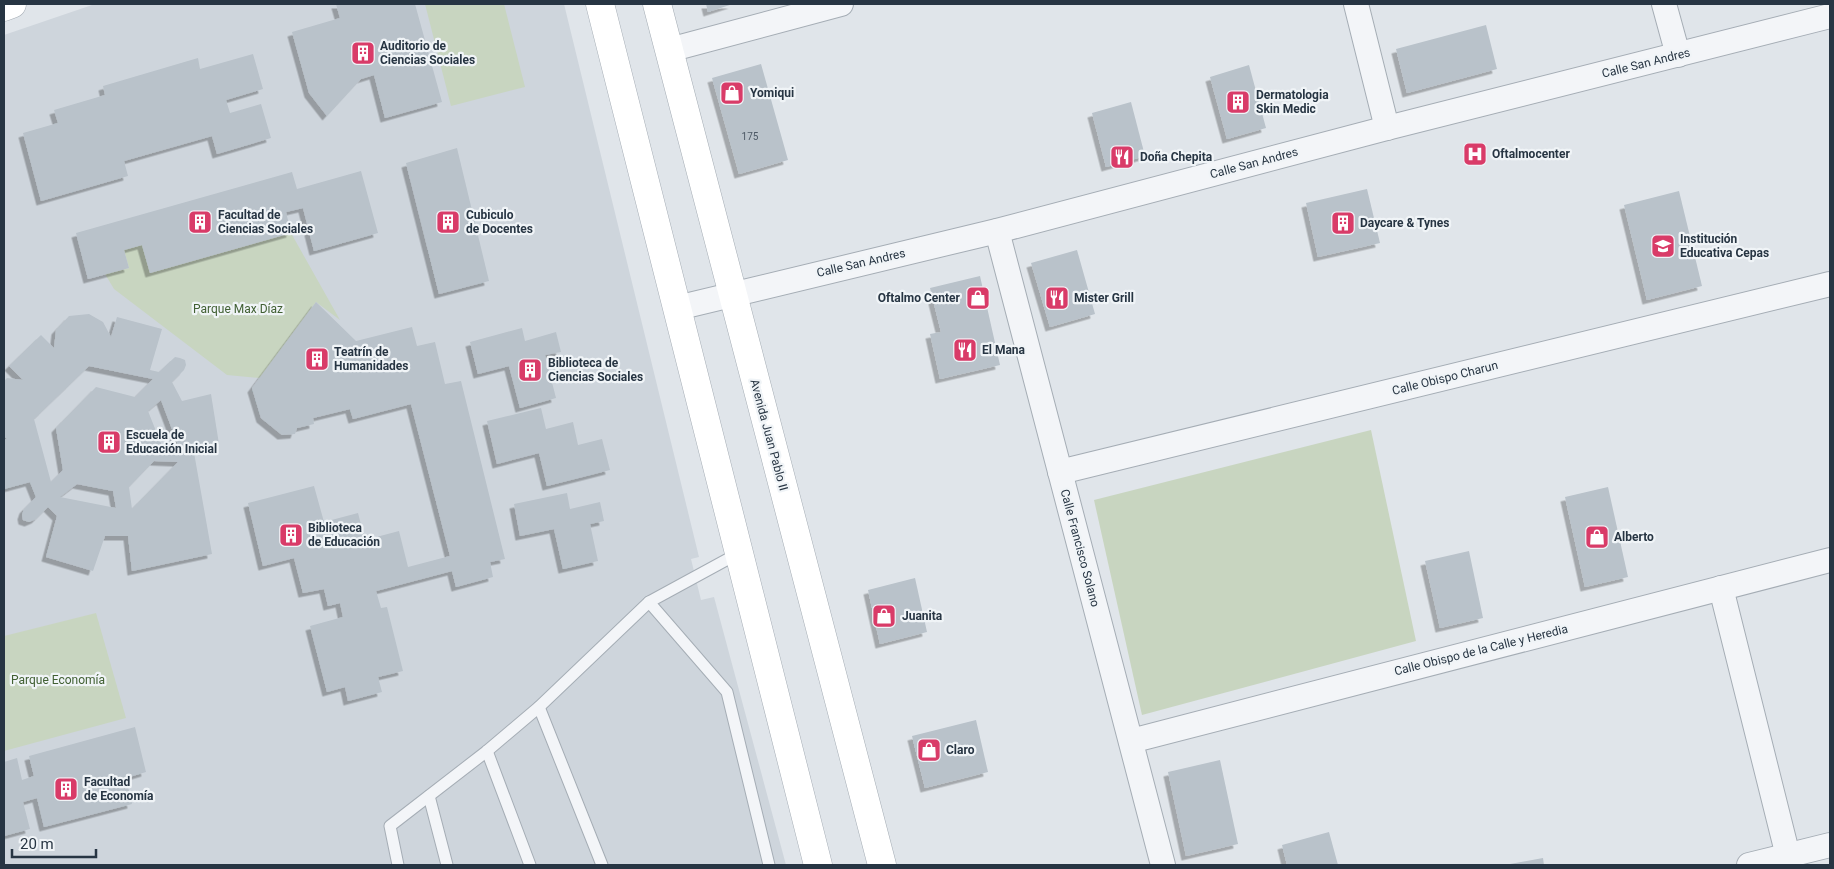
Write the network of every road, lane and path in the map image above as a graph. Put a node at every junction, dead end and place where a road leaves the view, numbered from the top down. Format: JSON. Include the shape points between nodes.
{"nodes":[{"id":1,"x":12,"y":4,"type":"edge"},
{"id":2,"x":600,"y":4,"type":"edge"},
{"id":3,"x":657,"y":4,"type":"edge"},
{"id":4,"x":841,"y":4,"type":"edge"},
{"id":5,"x":1356,"y":4,"type":"edge"},
{"id":6,"x":1664,"y":4,"type":"edge"},
{"id":7,"x":4,"y":7,"type":"edge"},
{"id":8,"x":1830,"y":16,"type":"edge"},
{"id":9,"x":669,"y":50,"type":"junction"},
{"id":10,"x":1678,"y":55,"type":"junction"},
{"id":11,"x":1386,"y":128,"type":"junction"},
{"id":12,"x":997,"y":231,"type":"junction"},
{"id":13,"x":1830,"y":284,"type":"edge"},
{"id":14,"x":732,"y":294,"type":"junction"},
{"id":15,"x":677,"y":308,"type":"junction"},
{"id":16,"x":1060,"y":472,"type":"junction"},
{"id":17,"x":739,"y":553,"type":"junction"},
{"id":18,"x":1830,"y":560,"type":"edge"},
{"id":19,"x":1721,"y":588,"type":"junction"},
{"id":20,"x":649,"y":602,"type":"junction"},
{"id":21,"x":539,"y":707,"type":"junction"},
{"id":22,"x":1131,"y":741,"type":"junction"},
{"id":23,"x":487,"y":751,"type":"junction"},
{"id":24,"x":429,"y":796,"type":"junction"},
{"id":25,"x":1830,"y":845,"type":"edge"},
{"id":26,"x":1788,"y":856,"type":"junction"},
{"id":27,"x":398,"y":865,"type":"edge"},
{"id":28,"x":447,"y":865,"type":"edge"},
{"id":29,"x":530,"y":865,"type":"edge"},
{"id":30,"x":602,"y":865,"type":"edge"},
{"id":31,"x":769,"y":865,"type":"edge"},
{"id":32,"x":818,"y":865,"type":"edge"},
{"id":33,"x":882,"y":865,"type":"edge"},
{"id":34,"x":1164,"y":865,"type":"edge"},
{"id":35,"x":1749,"y":865,"type":"edge"}],
"edges":[{"from":1,"to":7,"type":"main road"},
{"from":2,"to":15,"type":"main road"},
{"from":3,"to":9,"type":"main road","name":"Avenida Juan Pablo II"},
{"from":4,"to":9,"type":"street"},
{"from":5,"to":11,"type":"street"},
{"from":6,"to":10,"type":"street"},
{"from":8,"to":10,"type":"street","name":"Calle San Andres"},
{"from":9,"to":14,"type":"main road","name":"Avenida Juan Pablo II"},
{"from":10,"to":11,"type":"street","name":"Calle San Andres"},
{"from":11,"to":12,"type":"street","name":"Calle San Andres"},
{"from":12,"to":14,"type":"street","name":"Calle San Andres"},
{"from":12,"to":16,"type":"street","name":"Calle Francisco Solano"},
{"from":13,"to":16,"type":"street","name":"Calle Obispo Charun"},
{"from":14,"to":15,"type":"street","name":"Calle San Andres"},
{"from":14,"to":33,"type":"main road","name":"Avenida Juan Pablo II"},
{"from":15,"to":17,"type":"main road"},
{"from":16,"to":22,"type":"street","name":"Calle Francisco Solano"},
{"from":17,"to":20,"type":"lane"},
{"from":17,"to":32,"type":"main road"},
{"from":18,"to":19,"type":"street","name":"Calle Obispo de la Calle y Heredia"},
{"from":19,"to":22,"type":"street","name":"Calle Obispo de la Calle y Heredia"},
{"from":19,"to":26,"type":"street"},
{"from":20,"to":21,"type":"lane"},
{"from":20,"to":31,"type":"lane","via":[[727,692]]},
{"from":21,"to":23,"type":"lane"},
{"from":21,"to":30,"type":"lane"},
{"from":22,"to":34,"type":"street","name":"Calle Francisco Solano"},
{"from":23,"to":24,"type":"lane"},
{"from":23,"to":29,"type":"lane"},
{"from":24,"to":27,"type":"lane","via":[[390,826]]},
{"from":24,"to":28,"type":"lane"},
{"from":25,"to":26,"type":"street"},
{"from":26,"to":35,"type":"street"}]}
